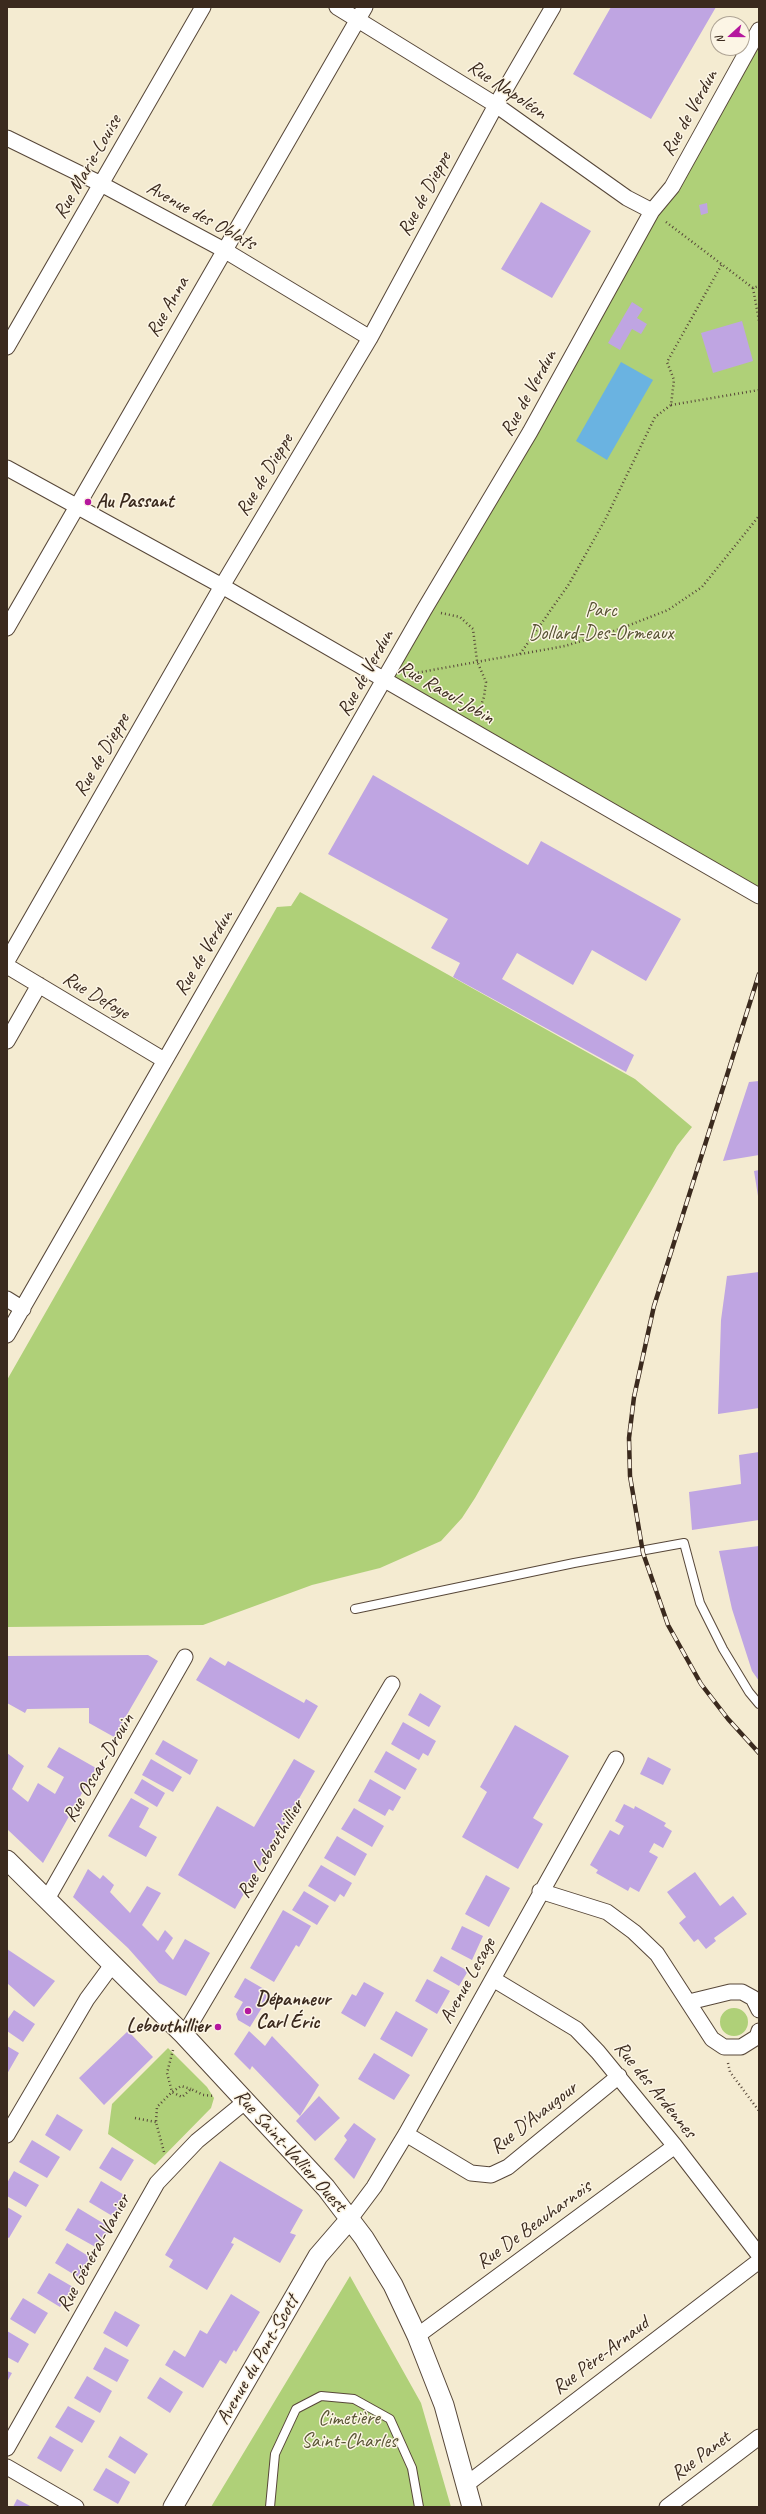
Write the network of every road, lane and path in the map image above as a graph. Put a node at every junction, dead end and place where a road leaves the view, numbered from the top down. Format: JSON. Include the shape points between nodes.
{"nodes":[{"id":1,"x":203,"y":7,"type":"edge"},
{"id":2,"x":337,"y":7,"type":"edge"},
{"id":3,"x":553,"y":7,"type":"edge"},
{"id":4,"x":362,"y":13,"type":"edge"},
{"id":5,"x":759,"y":30,"type":"edge"},
{"id":6,"x":496,"y":105,"type":"junction"},
{"id":7,"x":7,"y":138,"type":"edge"},
{"id":8,"x":101,"y":184,"type":"junction"},
{"id":9,"x":652,"y":211,"type":"junction"},
{"id":10,"x":224,"y":250,"type":"junction"},
{"id":11,"x":722,"y":264,"type":"junction"},
{"id":12,"x":759,"y":286,"type":"edge"},
{"id":13,"x":753,"y":288,"type":"junction"},
{"id":14,"x":759,"y":321,"type":"edge"},
{"id":15,"x":370,"y":338,"type":"junction"},
{"id":16,"x":7,"y":347,"type":"edge"},
{"id":17,"x":759,"y":390,"type":"edge"},
{"id":18,"x":671,"y":404,"type":"junction"},
{"id":19,"x":7,"y":468,"type":"edge"},
{"id":20,"x":78,"y":506,"type":"junction"},
{"id":21,"x":759,"y":516,"type":"edge"},
{"id":22,"x":222,"y":586,"type":"junction"},
{"id":23,"x":424,"y":610,"type":"junction"},
{"id":24,"x":7,"y":628,"type":"edge"},
{"id":25,"x":520,"y":654,"type":"junction"},
{"id":26,"x":477,"y":661,"type":"junction"},
{"id":27,"x":384,"y":682,"type":"junction"},
{"id":28,"x":469,"y":730,"type":"junction"},
{"id":29,"x":759,"y":896,"type":"edge"},
{"id":30,"x":7,"y":961,"type":"edge"},
{"id":31,"x":7,"y":966,"type":"edge"},
{"id":32,"x":39,"y":985,"type":"junction"},
{"id":33,"x":7,"y":1041,"type":"edge"},
{"id":34,"x":164,"y":1060,"type":"junction"},
{"id":35,"x":7,"y":1299,"type":"edge"},
{"id":36,"x":23,"y":1309,"type":"junction"},
{"id":37,"x":7,"y":1335,"type":"edge"},
{"id":38,"x":356,"y":1610,"type":"dead end"},
{"id":39,"x":185,"y":1657,"type":"dead end"},
{"id":40,"x":392,"y":1684,"type":"dead end"},
{"id":41,"x":759,"y":1704,"type":"edge"},
{"id":42,"x":616,"y":1759,"type":"dead end"},
{"id":43,"x":7,"y":1860,"type":"edge"},
{"id":44,"x":540,"y":1891,"type":"junction"},
{"id":45,"x":47,"y":1899,"type":"junction"},
{"id":46,"x":112,"y":1965,"type":"junction"},
{"id":47,"x":493,"y":1979,"type":"junction"},
{"id":48,"x":689,"y":2002,"type":"junction"},
{"id":49,"x":759,"y":2010,"type":"edge"},
{"id":50,"x":759,"y":2031,"type":"edge"},
{"id":51,"x":184,"y":2034,"type":"junction"},
{"id":52,"x":724,"y":2047,"type":"junction"},
{"id":53,"x":619,"y":2076,"type":"junction"},
{"id":54,"x":191,"y":2089,"type":"junction"},
{"id":55,"x":172,"y":2092,"type":"junction"},
{"id":56,"x":246,"y":2100,"type":"junction"},
{"id":57,"x":759,"y":2111,"type":"edge"},
{"id":58,"x":135,"y":2118,"type":"dead end"},
{"id":59,"x":156,"y":2122,"type":"junction"},
{"id":60,"x":406,"y":2134,"type":"junction"},
{"id":61,"x":7,"y":2136,"type":"edge"},
{"id":62,"x":675,"y":2146,"type":"junction"},
{"id":63,"x":175,"y":2164,"type":"junction"},
{"id":64,"x":350,"y":2219,"type":"junction"},
{"id":65,"x":759,"y":2255,"type":"edge"},
{"id":66,"x":759,"y":2260,"type":"edge"},
{"id":67,"x":417,"y":2336,"type":"junction"},
{"id":68,"x":759,"y":2437,"type":"edge"},
{"id":69,"x":7,"y":2448,"type":"edge"},
{"id":70,"x":7,"y":2467,"type":"edge"},
{"id":71,"x":467,"y":2484,"type":"junction"},
{"id":72,"x":76,"y":2507,"type":"edge"},
{"id":73,"x":173,"y":2507,"type":"edge"},
{"id":74,"x":270,"y":2507,"type":"edge"},
{"id":75,"x":419,"y":2507,"type":"edge"},
{"id":76,"x":472,"y":2507,"type":"edge"},
{"id":77,"x":667,"y":2507,"type":"edge"}],
"edges":[{"from":1,"to":8,"type":"street","name":"Rue Marie-Louise"},
{"from":2,"to":4,"type":"street","name":"Rue Napoléon"},
{"from":3,"to":6,"type":"street","name":"Rue de Dieppe"},
{"from":4,"to":6,"type":"street","name":"Rue Napoléon"},
{"from":4,"to":10,"type":"street","name":"Rue Anna"},
{"from":5,"to":9,"type":"street","name":"Rue de Verdun","via":[[672,187]]},
{"from":6,"to":9,"type":"street","name":"Rue Napoléon","via":[[627,198]]},
{"from":6,"to":15,"type":"street","name":"Rue de Dieppe"},
{"from":7,"to":8,"type":"street","name":"Avenue des Oblats"},
{"from":8,"to":10,"type":"street","name":"Avenue des Oblats"},
{"from":8,"to":16,"type":"street","name":"Rue Marie-Louise"},
{"from":9,"to":11,"type":"path"},
{"from":9,"to":23,"type":"street","name":"Rue de Verdun","via":[[530,432]]},
{"from":10,"to":15,"type":"street","name":"Avenue des Oblats"},
{"from":10,"to":20,"type":"street","name":"Rue Anna"},
{"from":11,"to":13,"type":"path"},
{"from":11,"to":18,"type":"path","via":[[667,362],[674,380]]},
{"from":12,"to":13,"type":"path"},
{"from":13,"to":14,"type":"path"},
{"from":15,"to":22,"type":"street","name":"Rue de Dieppe"},
{"from":17,"to":18,"type":"path"},
{"from":18,"to":25,"type":"path","via":[[655,417],[606,518],[569,584]]},
{"from":19,"to":20,"type":"street","name":"Rue Raoul-Jobin"},
{"from":20,"to":22,"type":"street","name":"Rue Raoul-Jobin"},
{"from":20,"to":24,"type":"street","name":"Rue Anna"},
{"from":21,"to":25,"type":"path","via":[[702,587],[668,610],[565,646]]},
{"from":22,"to":27,"type":"street","name":"Rue Raoul-Jobin"},
{"from":22,"to":30,"type":"street","name":"Rue de Dieppe"},
{"from":23,"to":26,"type":"path","via":[[460,617],[473,629]]},
{"from":23,"to":27,"type":"street","name":"Rue de Verdun"},
{"from":25,"to":26,"type":"path"},
{"from":26,"to":27,"type":"path","via":[[418,672]]},
{"from":26,"to":28,"type":"path","via":[[486,682],[479,712]]},
{"from":27,"to":28,"type":"street","name":"Rue Raoul-Jobin"},
{"from":27,"to":34,"type":"street","name":"Rue de Verdun"},
{"from":28,"to":29,"type":"street","name":"Rue Raoul-Jobin"},
{"from":31,"to":32,"type":"street","name":"Rue Defoye"},
{"from":32,"to":33,"type":"street"},
{"from":32,"to":34,"type":"street","name":"Rue Defoye"},
{"from":34,"to":36,"type":"street","name":"Rue de Verdun"},
{"from":35,"to":36,"type":"street"},
{"from":36,"to":37,"type":"street","name":"Rue de Verdun"},
{"from":38,"to":41,"type":"lane","via":[[574,1563],[684,1543],[700,1604],[723,1649]]},
{"from":39,"to":45,"type":"street","name":"Rue Oscar-Drouin"},
{"from":40,"to":51,"type":"street","name":"Rue Lebouthillier"},
{"from":42,"to":44,"type":"street","name":"Avenue Lesage"},
{"from":43,"to":45,"type":"street","name":"Rue Saint-Vallier Ouest"},
{"from":44,"to":47,"type":"street","name":"Avenue Lesage"},
{"from":44,"to":48,"type":"street","via":[[607,1912],[634,1932],[657,1954]]},
{"from":45,"to":46,"type":"street","name":"Rue Saint-Vallier Ouest"},
{"from":46,"to":51,"type":"street","name":"Rue Saint-Vallier Ouest"},
{"from":46,"to":61,"type":"street","via":[[86,1999]]},
{"from":47,"to":53,"type":"street","name":"Rue des Ardennes","via":[[576,2029]]},
{"from":47,"to":60,"type":"street","name":"Avenue Lesage"},
{"from":48,"to":49,"type":"street","via":[[742,1992],[753,1998]]},
{"from":48,"to":52,"type":"street","via":[[702,2026]]},
{"from":50,"to":52,"type":"street","via":[[757,2037],[741,2047]]},
{"from":51,"to":55,"type":"path","via":[[171,2053],[167,2073]]},
{"from":51,"to":56,"type":"street","name":"Rue Saint-Vallier Ouest"},
{"from":52,"to":57,"type":"path","via":[[730,2072]]},
{"from":53,"to":60,"type":"street","name":"Rue D'Avaugour","via":[[508,2167],[491,2175],[471,2173]]},
{"from":53,"to":62,"type":"street","name":"Rue des Ardennes"},
{"from":54,"to":55,"type":"path","via":[[181,2086]]},
{"from":54,"to":55,"type":"path","via":[[182,2097]]},
{"from":54,"to":56,"type":"path","via":[[203,2095]]},
{"from":55,"to":59,"type":"path","via":[[157,2108]]},
{"from":56,"to":63,"type":"street","name":"Rue Général-Vanier","via":[[197,2141]]},
{"from":56,"to":64,"type":"street","name":"Rue Saint-Vallier Ouest","via":[[326,2188]]},
{"from":58,"to":59,"type":"path"},
{"from":59,"to":63,"type":"path","via":[[164,2152]]},
{"from":60,"to":64,"type":"street","name":"Avenue Lesage"},
{"from":62,"to":65,"type":"street","name":"Rue des Ardennes"},
{"from":62,"to":67,"type":"street","name":"Rue De Beauharnois"},
{"from":63,"to":69,"type":"street","name":"Rue Général-Vanier","via":[[157,2183]]},
{"from":64,"to":67,"type":"street","name":"Rue Saint-Vallier Ouest","via":[[393,2285]]},
{"from":64,"to":73,"type":"street","name":"Avenue du Pont-Scott","via":[[318,2256]]},
{"from":66,"to":71,"type":"street","name":"Rue Père-Arnaud"},
{"from":67,"to":71,"type":"street","name":"Rue Saint-Vallier Ouest","via":[[444,2405]]},
{"from":68,"to":77,"type":"street","name":"Rue Panet"},
{"from":70,"to":72,"type":"street"},
{"from":71,"to":76,"type":"street","name":"Rue Saint-Vallier Ouest"},
{"from":74,"to":75,"type":"lane","via":[[275,2454],[296,2409],[321,2396],[354,2399],[390,2419],[412,2468]]}]}
